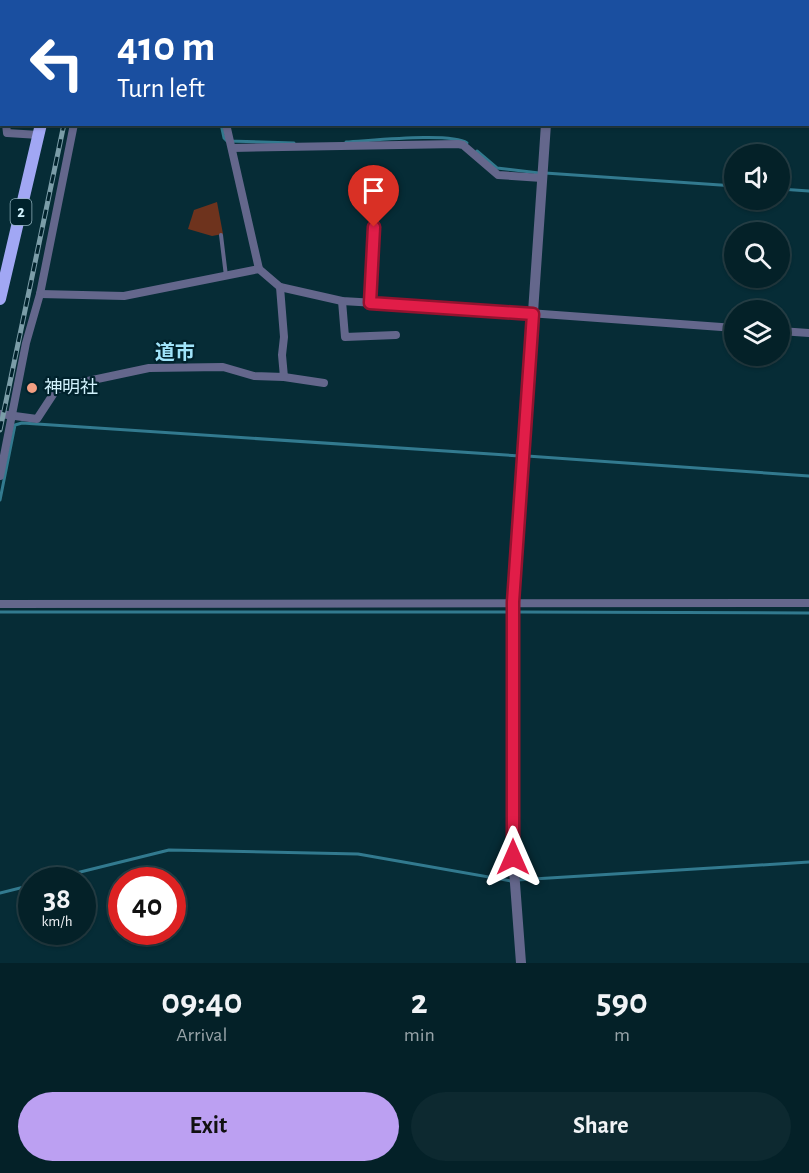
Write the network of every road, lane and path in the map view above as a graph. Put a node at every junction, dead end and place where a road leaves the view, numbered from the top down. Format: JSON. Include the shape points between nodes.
{"nodes":[{"id":1,"x":74,"y":126,"type":"edge"},
{"id":2,"x":226,"y":126,"type":"edge"},
{"id":3,"x":546,"y":126,"type":"edge"},
{"id":4,"x":40,"y":130,"type":"edge"},
{"id":5,"x":4,"y":131,"type":"edge"},
{"id":6,"x":232,"y":148,"type":"junction"},
{"id":7,"x":542,"y":178,"type":"junction"},
{"id":8,"x":377,"y":222,"type":"dead end"},
{"id":9,"x":221,"y":234,"type":"dead end"},
{"id":10,"x":259,"y":269,"type":"junction"},
{"id":11,"x":226,"y":277,"type":"junction"},
{"id":12,"x":2,"y":284,"type":"edge"},
{"id":13,"x":280,"y":287,"type":"junction"},
{"id":14,"x":40,"y":294,"type":"junction"},
{"id":15,"x":0,"y":299,"type":"edge"},
{"id":16,"x":342,"y":301,"type":"junction"},
{"id":17,"x":370,"y":303,"type":"junction"},
{"id":18,"x":533,"y":314,"type":"junction"},
{"id":19,"x":724,"y":327,"type":"edge"},
{"id":20,"x":790,"y":332,"type":"edge"},
{"id":21,"x":809,"y":333,"type":"edge"},
{"id":22,"x":396,"y":335,"type":"dead end"},
{"id":23,"x":284,"y":377,"type":"junction"},
{"id":24,"x":324,"y":383,"type":"dead end"},
{"id":25,"x":0,"y":414,"type":"edge"},
{"id":26,"x":13,"y":417,"type":"junction"},
{"id":27,"x":0,"y":476,"type":"edge"},
{"id":28,"x":513,"y":602,"type":"junction"},
{"id":29,"x":0,"y":603,"type":"edge"},
{"id":30,"x":809,"y":603,"type":"edge"},
{"id":31,"x":520,"y":963,"type":"edge"}],
"edges":[{"from":1,"to":14,"type":"street"},
{"from":2,"to":6,"type":"street"},
{"from":3,"to":7,"type":"street"},
{"from":4,"to":5,"type":"street"},
{"from":4,"to":12,"type":"main road","number":"2"},
{"from":6,"to":7,"type":"street","via":[[458,144],[498,175]]},
{"from":6,"to":10,"type":"street"},
{"from":7,"to":18,"type":"street"},
{"from":8,"to":17,"type":"lane"},
{"from":9,"to":11,"type":"lane"},
{"from":10,"to":11,"type":"street"},
{"from":10,"to":13,"type":"street"},
{"from":11,"to":14,"type":"street","via":[[124,296]]},
{"from":12,"to":15,"type":"main road","number":"2"},
{"from":13,"to":16,"type":"street"},
{"from":13,"to":23,"type":"street"},
{"from":14,"to":26,"type":"street","via":[[26,343]]},
{"from":16,"to":17,"type":"street"},
{"from":16,"to":22,"type":"street","via":[[345,337]]},
{"from":17,"to":18,"type":"street"},
{"from":18,"to":19,"type":"street"},
{"from":18,"to":28,"type":"street"},
{"from":20,"to":21,"type":"street"},
{"from":23,"to":24,"type":"street"},
{"from":23,"to":26,"type":"street","via":[[254,376],[223,367],[149,368],[69,385],[56,390],[37,419]]},
{"from":25,"to":26,"type":"street"},
{"from":26,"to":27,"type":"street"},
{"from":28,"to":29,"type":"street"},
{"from":28,"to":30,"type":"street"},
{"from":28,"to":31,"type":"street","via":[[513,857]]}]}
